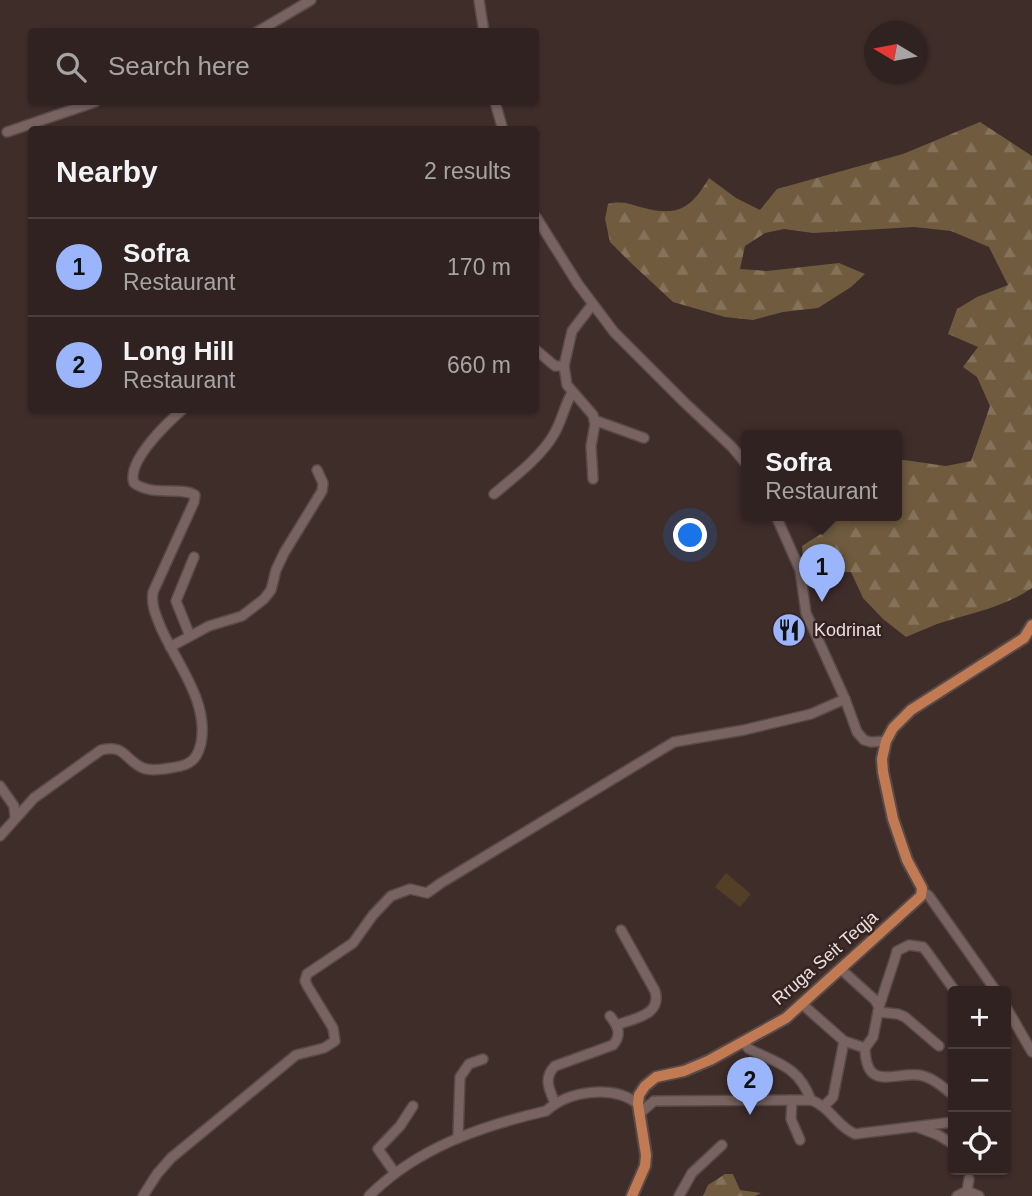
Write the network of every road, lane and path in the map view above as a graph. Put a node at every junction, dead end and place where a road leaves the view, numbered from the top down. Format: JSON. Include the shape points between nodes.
{"nodes":[{"id":1,"x":312,"y":0,"type":"edge"},
{"id":2,"x":479,"y":0,"type":"edge"},
{"id":3,"x":264,"y":28,"type":"edge"},
{"id":4,"x":483,"y":28,"type":"edge"},
{"id":5,"x":86,"y":105,"type":"edge"},
{"id":6,"x":496,"y":105,"type":"edge"},
{"id":7,"x":502,"y":126,"type":"edge"},
{"id":8,"x":7,"y":132,"type":"dead end"},
{"id":9,"x":539,"y":222,"type":"edge"},
{"id":10,"x":592,"y":305,"type":"junction"},
{"id":11,"x":539,"y":353,"type":"edge"},
{"id":12,"x":564,"y":366,"type":"junction"},
{"id":13,"x":572,"y":393,"type":"junction"},
{"id":14,"x":179,"y":413,"type":"edge"},
{"id":15,"x":594,"y":420,"type":"junction"},
{"id":16,"x":644,"y":438,"type":"dead end"},
{"id":17,"x":741,"y":458,"type":"edge"},
{"id":18,"x":317,"y":470,"type":"dead end"},
{"id":19,"x":593,"y":479,"type":"dead end"},
{"id":20,"x":494,"y":494,"type":"dead end"},
{"id":21,"x":778,"y":521,"type":"edge"},
{"id":22,"x":194,"y":557,"type":"dead end"},
{"id":23,"x":1032,"y":625,"type":"edge"},
{"id":24,"x":190,"y":636,"type":"junction"},
{"id":25,"x":170,"y":647,"type":"junction"},
{"id":26,"x":845,"y":699,"type":"junction"},
{"id":27,"x":886,"y":741,"type":"junction"},
{"id":28,"x":0,"y":786,"type":"edge"},
{"id":29,"x":15,"y":817,"type":"junction"},
{"id":30,"x":0,"y":836,"type":"edge"},
{"id":31,"x":922,"y":891,"type":"junction"},
{"id":32,"x":621,"y":930,"type":"dead end"},
{"id":33,"x":844,"y":972,"type":"dead end"},
{"id":34,"x":951,"y":986,"type":"edge"},
{"id":35,"x":992,"y":986,"type":"edge"},
{"id":36,"x":802,"y":1004,"type":"junction"},
{"id":37,"x":879,"y":1010,"type":"junction"},
{"id":38,"x":1011,"y":1016,"type":"edge"},
{"id":39,"x":610,"y":1017,"type":"dead end"},
{"id":40,"x":617,"y":1025,"type":"junction"},
{"id":41,"x":844,"y":1041,"type":"junction"},
{"id":42,"x":744,"y":1042,"type":"junction"},
{"id":43,"x":939,"y":1046,"type":"dead end"},
{"id":44,"x":865,"y":1048,"type":"junction"},
{"id":45,"x":1032,"y":1052,"type":"edge"},
{"id":46,"x":483,"y":1059,"type":"dead end"},
{"id":47,"x":948,"y":1091,"type":"edge"},
{"id":48,"x":792,"y":1100,"type":"junction"},
{"id":49,"x":811,"y":1100,"type":"junction"},
{"id":50,"x":555,"y":1103,"type":"junction"},
{"id":51,"x":825,"y":1105,"type":"junction"},
{"id":52,"x":413,"y":1106,"type":"dead end"},
{"id":53,"x":638,"y":1109,"type":"junction"},
{"id":54,"x":948,"y":1123,"type":"edge"},
{"id":55,"x":915,"y":1126,"type":"junction"},
{"id":56,"x":458,"y":1137,"type":"junction"},
{"id":57,"x":800,"y":1140,"type":"dead end"},
{"id":58,"x":948,"y":1141,"type":"edge"},
{"id":59,"x":722,"y":1145,"type":"dead end"},
{"id":60,"x":395,"y":1173,"type":"junction"},
{"id":61,"x":969,"y":1179,"type":"dead end"},
{"id":62,"x":967,"y":1191,"type":"junction"},
{"id":63,"x":143,"y":1196,"type":"edge"},
{"id":64,"x":369,"y":1196,"type":"edge"},
{"id":65,"x":632,"y":1196,"type":"edge"},
{"id":66,"x":679,"y":1196,"type":"edge"},
{"id":67,"x":957,"y":1196,"type":"edge"},
{"id":68,"x":979,"y":1196,"type":"edge"}],
"edges":[{"from":1,"to":3,"type":"street"},
{"from":2,"to":4,"type":"street"},
{"from":5,"to":8,"type":"street"},
{"from":6,"to":7,"type":"street"},
{"from":9,"to":10,"type":"street"},
{"from":10,"to":12,"type":"street","via":[[572,331]]},
{"from":10,"to":17,"type":"street"},
{"from":11,"to":12,"type":"street","via":[[555,366]]},
{"from":12,"to":13,"type":"street"},
{"from":13,"to":15,"type":"street"},
{"from":13,"to":20,"type":"street","via":[[553,436]]},
{"from":14,"to":25,"type":"street","via":[[138,460],[132,476],[143,488],[195,495],[152,598]]},
{"from":15,"to":16,"type":"street"},
{"from":15,"to":19,"type":"street"},
{"from":18,"to":24,"type":"street","via":[[322,491],[284,553],[271,590],[242,616]]},
{"from":21,"to":26,"type":"street","via":[[800,570],[806,613]]},
{"from":22,"to":24,"type":"street","via":[[176,601]]},
{"from":23,"to":27,"type":"main road","via":[[1024,638],[911,710]]},
{"from":24,"to":25,"type":"street"},
{"from":25,"to":29,"type":"street","via":[[200,709],[201,740],[195,759],[150,769],[119,749],[101,750],[34,797]]},
{"from":26,"to":27,"type":"street","via":[[861,737]]},
{"from":26,"to":63,"type":"street","via":[[811,714],[674,741],[432,891],[410,889],[391,896],[353,943],[307,974],[305,981],[333,1028],[335,1041],[296,1055],[276,1070],[171,1158]]},
{"from":27,"to":31,"type":"main road","via":[[882,759],[892,819]]},
{"from":28,"to":29,"type":"street","via":[[14,806]]},
{"from":29,"to":30,"type":"street"},
{"from":31,"to":35,"type":"street"},
{"from":31,"to":36,"type":"main road","name":"Rruga Seit Teqja"},
{"from":32,"to":40,"type":"street","via":[[658,1000],[652,1012]]},
{"from":33,"to":37,"type":"street","via":[[875,1000]]},
{"from":34,"to":37,"type":"street","via":[[922,947],[909,945],[897,951]]},
{"from":36,"to":41,"type":"street"},
{"from":36,"to":42,"type":"main road","name":"Rruga Seit Teqja"},
{"from":37,"to":43,"type":"street","via":[[905,1017]]},
{"from":37,"to":44,"type":"street","via":[[873,1037]]},
{"from":38,"to":45,"type":"street"},
{"from":39,"to":40,"type":"street"},
{"from":40,"to":50,"type":"street","via":[[613,1045],[549,1072],[548,1089]]},
{"from":41,"to":44,"type":"street"},
{"from":41,"to":51,"type":"street","via":[[833,1097]]},
{"from":42,"to":49,"type":"street","via":[[749,1049],[794,1071]]},
{"from":42,"to":53,"type":"main road","name":"Rruga Seit Teqja","via":[[684,1071],[656,1077],[639,1095]]},
{"from":44,"to":47,"type":"street","via":[[877,1076],[919,1075]]},
{"from":46,"to":56,"type":"street","via":[[469,1064],[460,1077]]},
{"from":48,"to":49,"type":"street"},
{"from":48,"to":53,"type":"street","via":[[656,1101]]},
{"from":48,"to":57,"type":"street","via":[[792,1119]]},
{"from":49,"to":51,"type":"street"},
{"from":50,"to":53,"type":"street","via":[[599,1092],[631,1099]]},
{"from":50,"to":56,"type":"street","via":[[546,1111]]},
{"from":51,"to":55,"type":"street","via":[[844,1129],[855,1135]]},
{"from":52,"to":60,"type":"street","via":[[378,1149]]},
{"from":53,"to":65,"type":"main road","via":[[646,1155]]},
{"from":54,"to":55,"type":"street"},
{"from":55,"to":58,"type":"street"},
{"from":56,"to":60,"type":"street"},
{"from":59,"to":66,"type":"street","via":[[692,1173]]},
{"from":60,"to":64,"type":"street"},
{"from":61,"to":62,"type":"street"},
{"from":62,"to":67,"type":"street"},
{"from":62,"to":68,"type":"street"}]}
